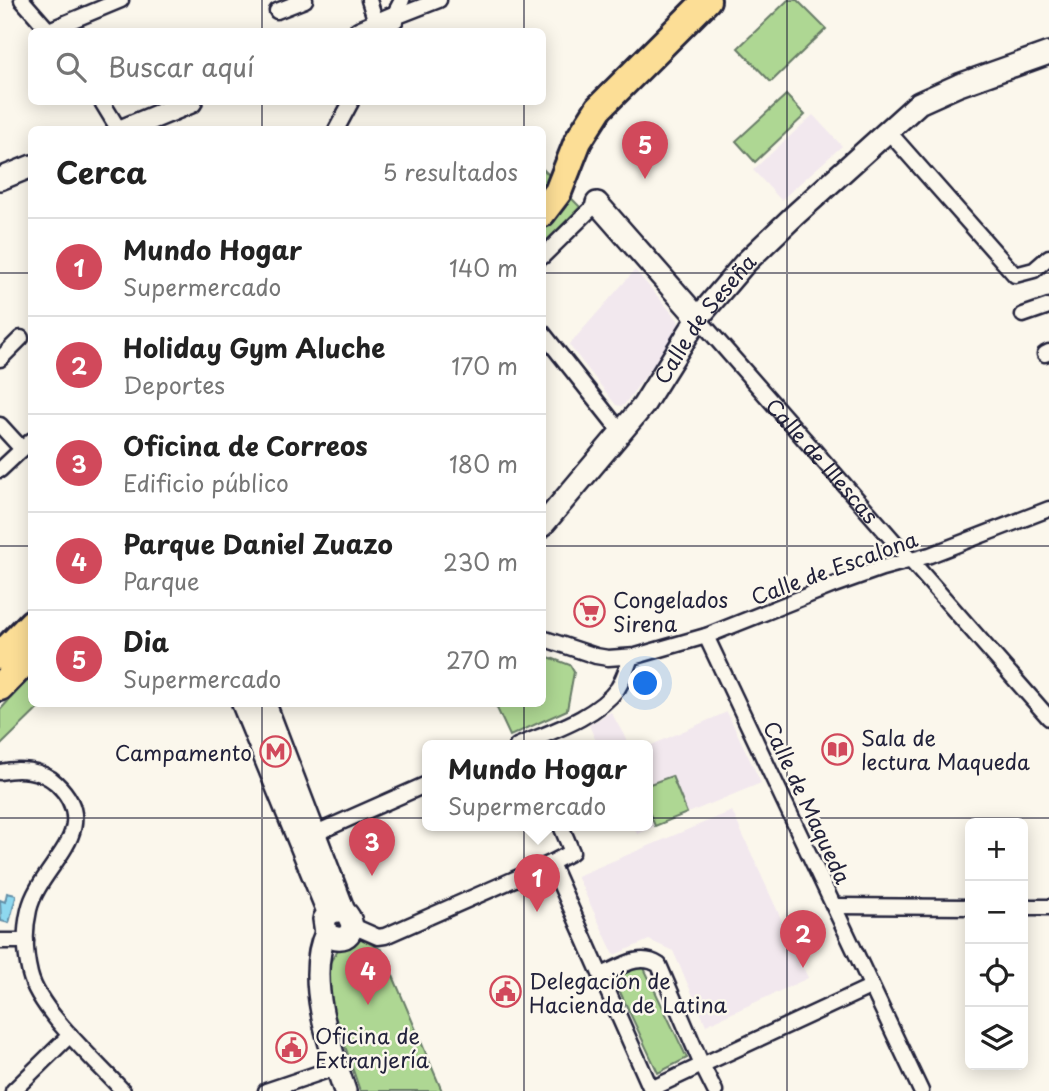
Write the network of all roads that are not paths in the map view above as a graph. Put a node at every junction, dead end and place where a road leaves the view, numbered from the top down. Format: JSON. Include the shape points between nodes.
{"nodes":[{"id":1,"x":22,"y":0,"type":"edge"},
{"id":2,"x":121,"y":0,"type":"edge"},
{"id":3,"x":305,"y":0,"type":"edge"},
{"id":4,"x":369,"y":0,"type":"edge"},
{"id":5,"x":439,"y":0,"type":"edge"},
{"id":6,"x":691,"y":0,"type":"edge"},
{"id":7,"x":707,"y":0,"type":"edge"},
{"id":8,"x":277,"y":11,"type":"dead end"},
{"id":9,"x":383,"y":23,"type":"edge"},
{"id":10,"x":46,"y":28,"type":"edge"},
{"id":11,"x":56,"y":28,"type":"edge"},
{"id":12,"x":1049,"y":53,"type":"edge"},
{"id":13,"x":104,"y":105,"type":"edge"},
{"id":14,"x":184,"y":105,"type":"edge"},
{"id":15,"x":349,"y":105,"type":"edge"},
{"id":16,"x":118,"y":126,"type":"edge"},
{"id":17,"x":131,"y":126,"type":"edge"},
{"id":18,"x":338,"y":126,"type":"edge"},
{"id":19,"x":887,"y":130,"type":"junction"},
{"id":20,"x":28,"y":168,"type":"edge"},
{"id":21,"x":546,"y":178,"type":"edge"},
{"id":22,"x":0,"y":179,"type":"edge"},
{"id":23,"x":597,"y":203,"type":"joint"},
{"id":24,"x":546,"y":208,"type":"edge"},
{"id":25,"x":546,"y":253,"type":"edge"},
{"id":26,"x":1049,"y":257,"type":"edge"},
{"id":27,"x":1049,"y":306,"type":"edge"},
{"id":28,"x":1023,"y":315,"type":"dead end"},
{"id":29,"x":698,"y":318,"type":"junction"},
{"id":30,"x":546,"y":337,"type":"edge"},
{"id":31,"x":21,"y":338,"type":"dead end"},
{"id":32,"x":0,"y":359,"type":"edge"},
{"id":33,"x":0,"y":425,"type":"edge"},
{"id":34,"x":621,"y":432,"type":"junction"},
{"id":35,"x":27,"y":444,"type":"edge"},
{"id":36,"x":0,"y":470,"type":"edge"},
{"id":37,"x":1049,"y":509,"type":"edge"},
{"id":38,"x":546,"y":515,"type":"edge"},
{"id":39,"x":908,"y":560,"type":"junction"},
{"id":40,"x":28,"y":627,"type":"edge"},
{"id":41,"x":706,"y":636,"type":"junction"},
{"id":42,"x":546,"y":639,"type":"edge"},
{"id":43,"x":0,"y":656,"type":"edge"},
{"id":44,"x":631,"y":657,"type":"junction"},
{"id":45,"x":28,"y":659,"type":"edge"},
{"id":46,"x":0,"y":687,"type":"edge"},
{"id":47,"x":244,"y":707,"type":"edge"},
{"id":48,"x":266,"y":707,"type":"edge"},
{"id":49,"x":1049,"y":718,"type":"edge"},
{"id":50,"x":532,"y":740,"type":"edge"},
{"id":51,"x":0,"y":772,"type":"edge"},
{"id":52,"x":422,"y":786,"type":"edge"},
{"id":53,"x":563,"y":831,"type":"edge"},
{"id":54,"x":314,"y":834,"type":"junction"},
{"id":55,"x":551,"y":863,"type":"junction"},
{"id":56,"x":834,"y":906,"type":"junction"},
{"id":57,"x":965,"y":907,"type":"edge"},
{"id":58,"x":1028,"y":907,"type":"edge"},
{"id":59,"x":1049,"y":907,"type":"edge"},
{"id":60,"x":338,"y":921,"type":"junction"},
{"id":61,"x":0,"y":941,"type":"edge"},
{"id":62,"x":26,"y":941,"type":"junction"},
{"id":63,"x":602,"y":975,"type":"junction"},
{"id":64,"x":870,"y":987,"type":"junction"},
{"id":65,"x":70,"y":1034,"type":"junction"},
{"id":66,"x":702,"y":1065,"type":"junction"},
{"id":67,"x":337,"y":1067,"type":"junction"},
{"id":68,"x":13,"y":1091,"type":"edge"},
{"id":69,"x":123,"y":1091,"type":"edge"},
{"id":70,"x":266,"y":1091,"type":"edge"},
{"id":71,"x":345,"y":1091,"type":"edge"},
{"id":72,"x":715,"y":1091,"type":"edge"},
{"id":73,"x":921,"y":1091,"type":"edge"}],
"edges":[{"from":1,"to":10,"type":"street"},
{"from":2,"to":11,"type":"street"},
{"from":3,"to":8,"type":"street"},
{"from":4,"to":9,"type":"street"},
{"from":5,"to":9,"type":"street"},
{"from":6,"to":21,"type":"highway","via":[[575,117]]},
{"from":7,"to":24,"type":"highway","via":[[599,108]]},
{"from":12,"to":19,"type":"street","name":"Calle de Seseña","via":[[919,103]]},
{"from":13,"to":16,"type":"street"},
{"from":14,"to":17,"type":"street"},
{"from":15,"to":18,"type":"street"},
{"from":19,"to":26,"type":"street","via":[[1015,275],[1034,270]]},
{"from":19,"to":29,"type":"street","name":"Calle de Seseña","via":[[745,263]]},
{"from":20,"to":22,"type":"street"},
{"from":23,"to":25,"type":"street"},
{"from":23,"to":29,"type":"street","name":"Calle de Illescas"},
{"from":27,"to":28,"type":"street"},
{"from":29,"to":34,"type":"street","name":"Calle de Seseña","via":[[643,406]]},
{"from":29,"to":39,"type":"street","name":"Calle de Illescas"},
{"from":30,"to":34,"type":"street"},
{"from":31,"to":32,"type":"street"},
{"from":33,"to":35,"type":"street"},
{"from":34,"to":38,"type":"street","name":"Calle de Seseña"},
{"from":35,"to":36,"type":"street"},
{"from":37,"to":39,"type":"street","name":"Calle de Escalona"},
{"from":39,"to":41,"type":"street","name":"Calle de Escalona"},
{"from":39,"to":49,"type":"street","name":"Calle de Illescas"},
{"from":40,"to":43,"type":"highway"},
{"from":41,"to":44,"type":"street","name":"Calle de Escalona"},
{"from":41,"to":56,"type":"street","name":"Calle de Maqueda"},
{"from":42,"to":44,"type":"street","name":"Calle de Escalona","via":[[596,656]]},
{"from":44,"to":50,"type":"street","via":[[616,690],[597,707]]},
{"from":45,"to":46,"type":"highway"},
{"from":47,"to":60,"type":"street"},
{"from":48,"to":54,"type":"street"},
{"from":51,"to":62,"type":"street","via":[[18,769],[53,780],[67,794],[74,816],[68,846],[36,888]]},
{"from":52,"to":54,"type":"street"},
{"from":53,"to":55,"type":"street","via":[[572,852]]},
{"from":54,"to":60,"type":"street"},
{"from":55,"to":60,"type":"street","via":[[385,936]]},
{"from":55,"to":63,"type":"street"},
{"from":56,"to":57,"type":"street"},
{"from":56,"to":64,"type":"street","name":"Calle de Maqueda"},
{"from":58,"to":59,"type":"street"},
{"from":60,"to":67,"type":"street","via":[[320,945],[319,991]]},
{"from":61,"to":62,"type":"street"},
{"from":62,"to":65,"type":"street","via":[[31,977]]},
{"from":63,"to":66,"type":"street","via":[[641,958],[659,965]]},
{"from":63,"to":66,"type":"street","via":[[651,1089]]},
{"from":64,"to":66,"type":"street"},
{"from":64,"to":73,"type":"street","name":"Calle de Maqueda"},
{"from":65,"to":68,"type":"street"},
{"from":65,"to":69,"type":"street"},
{"from":66,"to":72,"type":"street"},
{"from":67,"to":70,"type":"street"},
{"from":67,"to":71,"type":"street"}]}
